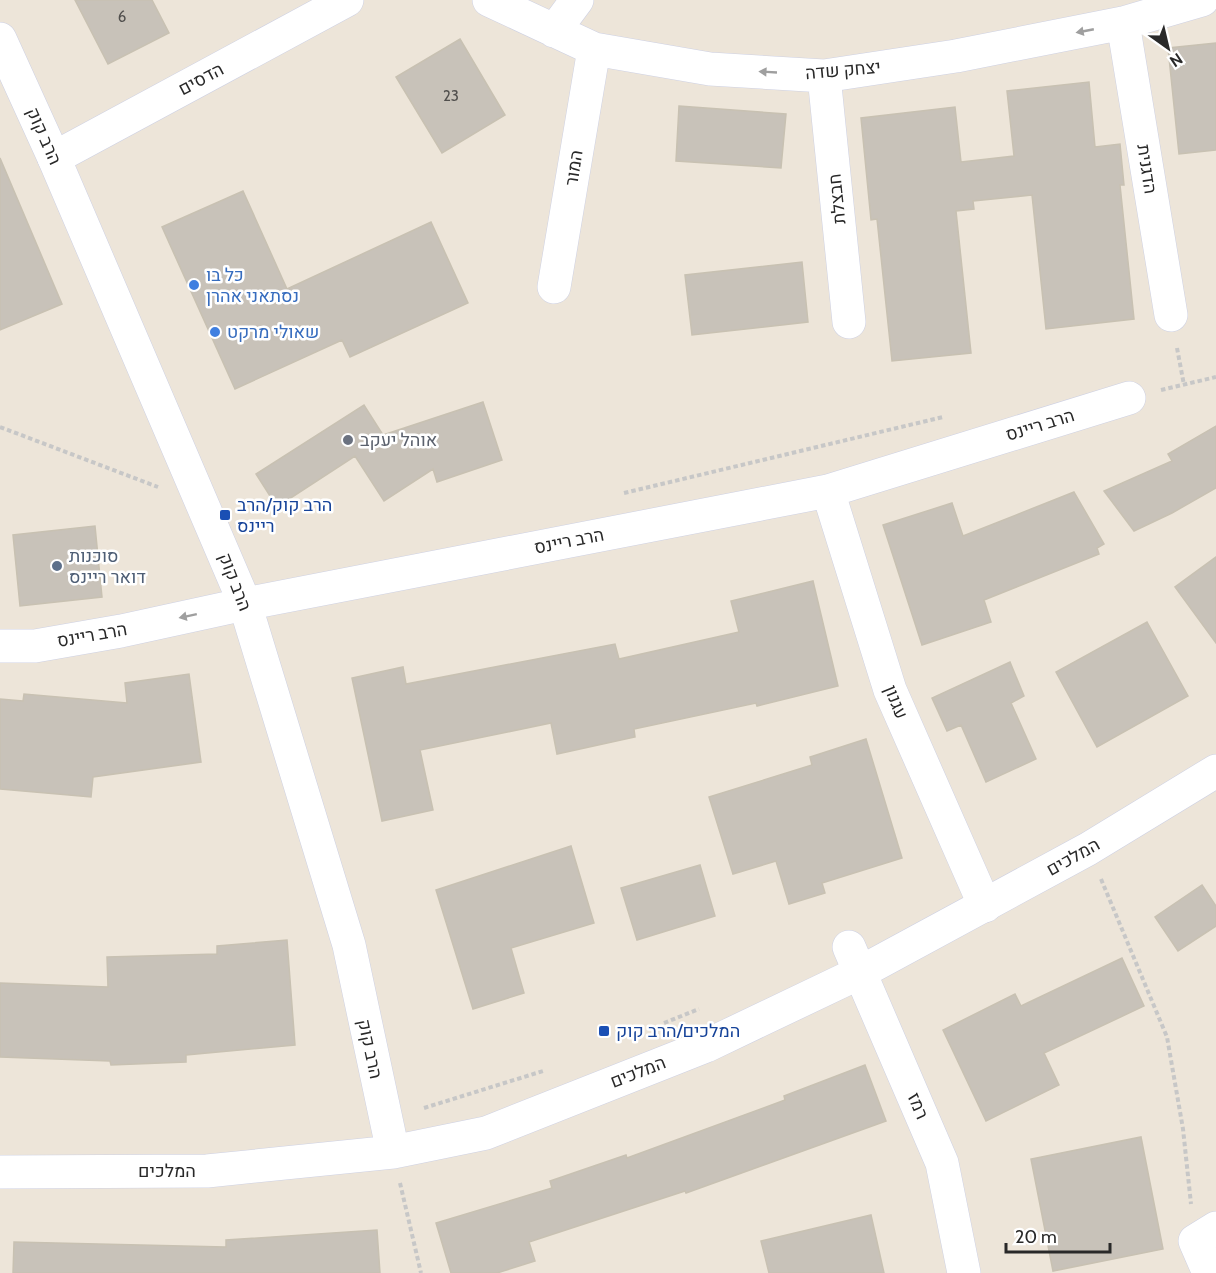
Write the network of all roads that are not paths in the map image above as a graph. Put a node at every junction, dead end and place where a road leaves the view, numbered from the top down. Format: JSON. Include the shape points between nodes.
{"nodes":[{"id":1,"x":347,"y":0,"type":"edge"},
{"id":2,"x":489,"y":0,"type":"edge"},
{"id":3,"x":577,"y":0,"type":"edge"},
{"id":4,"x":1202,"y":0,"type":"edge"},
{"id":5,"x":1123,"y":23,"type":"junction"},
{"id":6,"x":554,"y":31,"type":"junction"},
{"id":7,"x":0,"y":39,"type":"edge"},
{"id":8,"x":594,"y":49,"type":"junction"},
{"id":9,"x":824,"y":76,"type":"junction"},
{"id":10,"x":54,"y":158,"type":"junction"},
{"id":11,"x":554,"y":287,"type":"dead end"},
{"id":12,"x":1171,"y":315,"type":"dead end"},
{"id":13,"x":849,"y":322,"type":"dead end"},
{"id":14,"x":1129,"y":398,"type":"road end"},
{"id":15,"x":828,"y":491,"type":"junction"},
{"id":16,"x":245,"y":604,"type":"junction"},
{"id":17,"x":0,"y":646,"type":"edge"},
{"id":18,"x":1216,"y":771,"type":"edge"},
{"id":19,"x":985,"y":906,"type":"junction"},
{"id":20,"x":855,"y":960,"type":"junction"},
{"id":21,"x":393,"y":1152,"type":"junction"},
{"id":22,"x":0,"y":1172,"type":"edge"},
{"id":23,"x":1206,"y":1234,"type":"edge"},
{"id":24,"x":964,"y":1273,"type":"edge"},
{"id":25,"x":1209,"y":1273,"type":"edge"}],
"edges":[{"from":1,"to":10,"type":"street","name":"הדסים"},
{"from":2,"to":6,"type":"street","name":"יצחק שדה"},
{"from":3,"to":6,"type":"street"},
{"from":4,"to":5,"type":"street","name":"יצחק שדה"},
{"from":5,"to":9,"type":"street","name":"יצחק שדה","one_way":true,"via":[[956,57]]},
{"from":5,"to":12,"type":"street","name":"הדגנית"},
{"from":6,"to":8,"type":"street","name":"יצחק שדה"},
{"from":7,"to":10,"type":"street","name":"הרב קוק"},
{"from":9,"to":8,"type":"street","name":"יצחק שדה","one_way":true,"via":[[710,69]]},
{"from":8,"to":11,"type":"street","name":"המור"},
{"from":9,"to":13,"type":"street","name":"חבצלת"},
{"from":10,"to":16,"type":"street","name":"הרב קוק"},
{"from":14,"to":15,"type":"street","name":"הרב ריינס"},
{"from":15,"to":16,"type":"street","name":"הרב ריינס"},
{"from":15,"to":19,"type":"street","name":"עגנון","via":[[890,690]]},
{"from":16,"to":17,"type":"street","name":"הרב ריינס","one_way":true,"via":[[35,646]]},
{"from":16,"to":21,"type":"street","name":"הרב קוק","via":[[349,945]]},
{"from":18,"to":19,"type":"street","name":"המלכים"},
{"from":19,"to":20,"type":"street","name":"המלכים"},
{"from":20,"to":21,"type":"street","name":"המלכים","via":[[706,1046],[486,1133]]},
{"from":20,"to":24,"type":"street","name":"רמז","via":[[942,1163]]},
{"from":21,"to":22,"type":"street","name":"המלכים","via":[[207,1171]]},
{"from":23,"to":25,"type":"street"}]}
